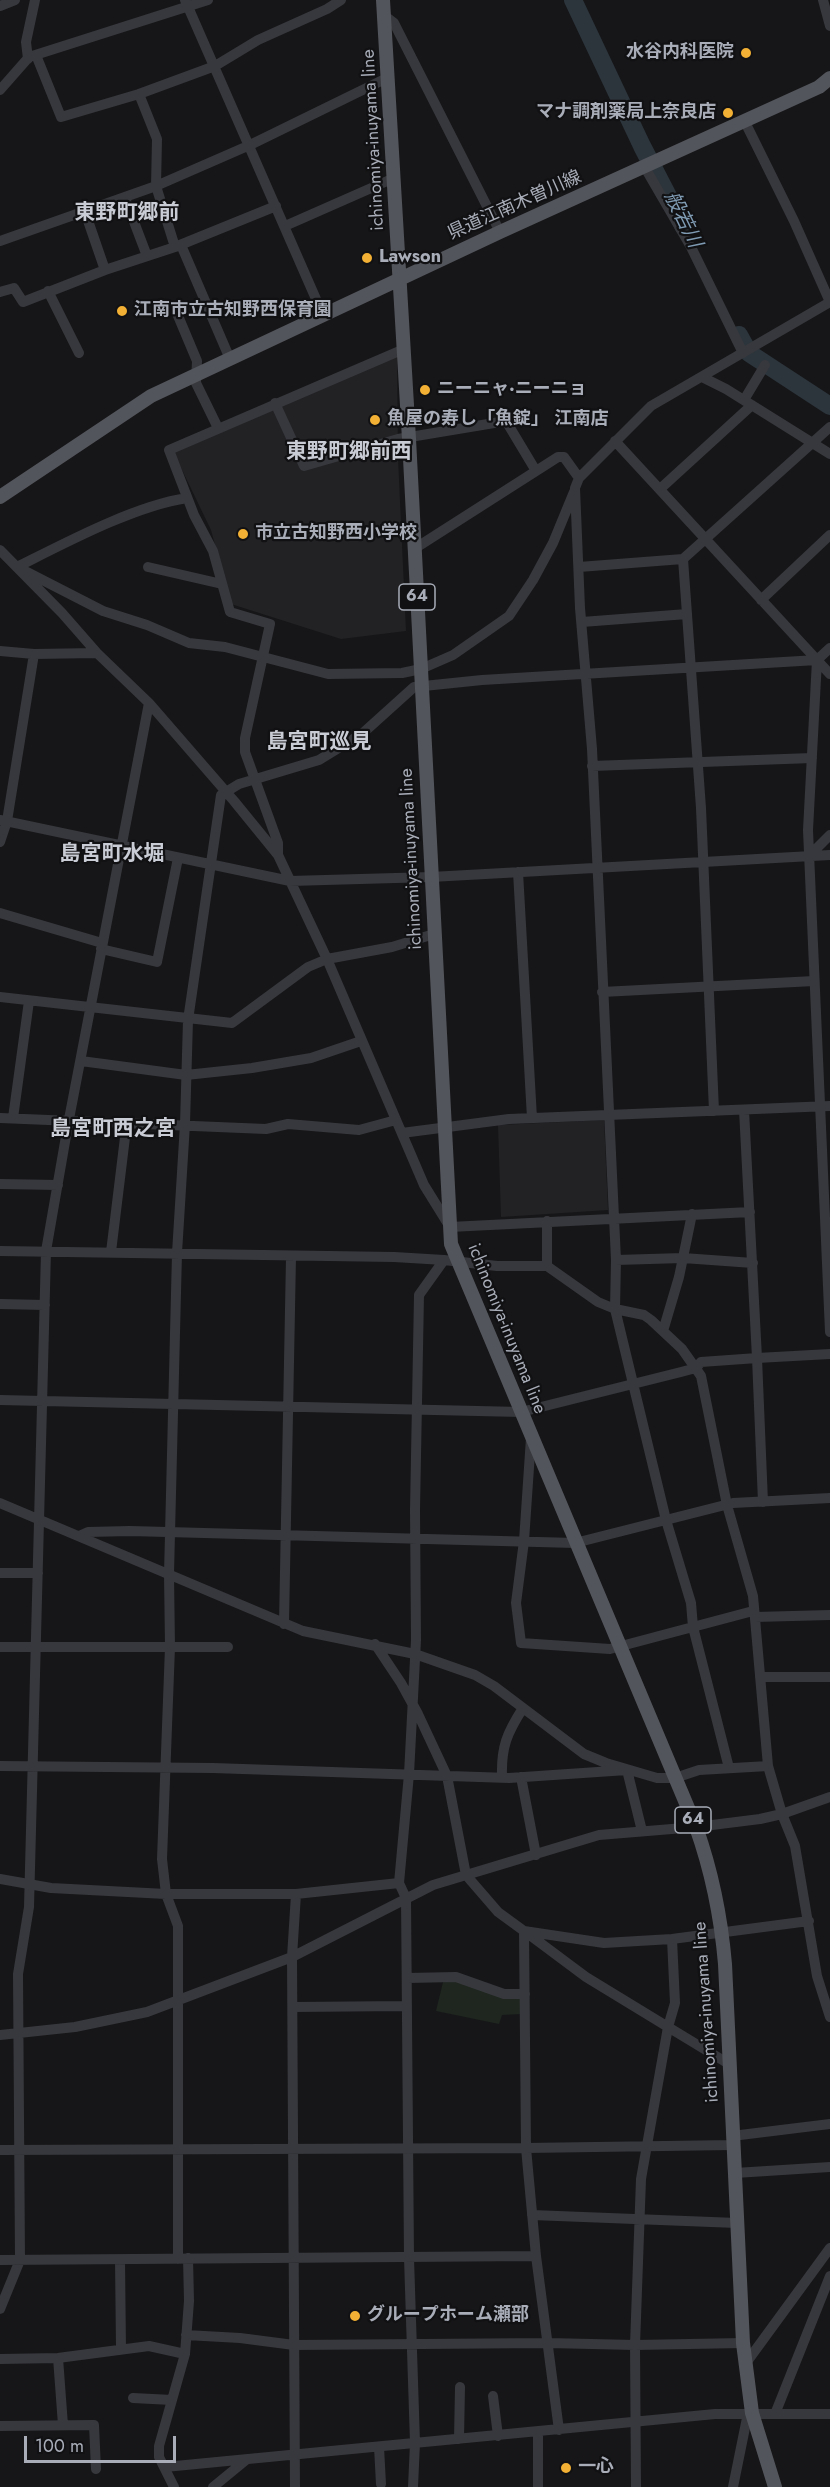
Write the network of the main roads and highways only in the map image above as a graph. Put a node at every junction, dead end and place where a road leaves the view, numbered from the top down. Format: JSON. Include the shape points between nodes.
{"nodes":[{"id":1,"x":383,"y":0,"type":"edge"},
{"id":2,"x":830,"y":78,"type":"edge"},
{"id":3,"x":400,"y":279,"type":"junction"},
{"id":4,"x":0,"y":497,"type":"edge"},
{"id":5,"x":775,"y":2487,"type":"edge"}],
"edges":[{"from":1,"to":3,"type":"main road","name":"ichinomiya-inuyama line","number":"64"},
{"from":2,"to":3,"type":"main road","name":"県道江南木曽川線","via":[[819,87]]},
{"from":3,"to":4,"type":"main road","name":"県道江南木曽川線","via":[[144,400]]},
{"from":3,"to":5,"type":"main road","name":"ichinomiya-inuyama line","number":"64","via":[[451,1261],[521,1412],[696,1827],[710,1872],[722,1932],[750,2413]]}]}
